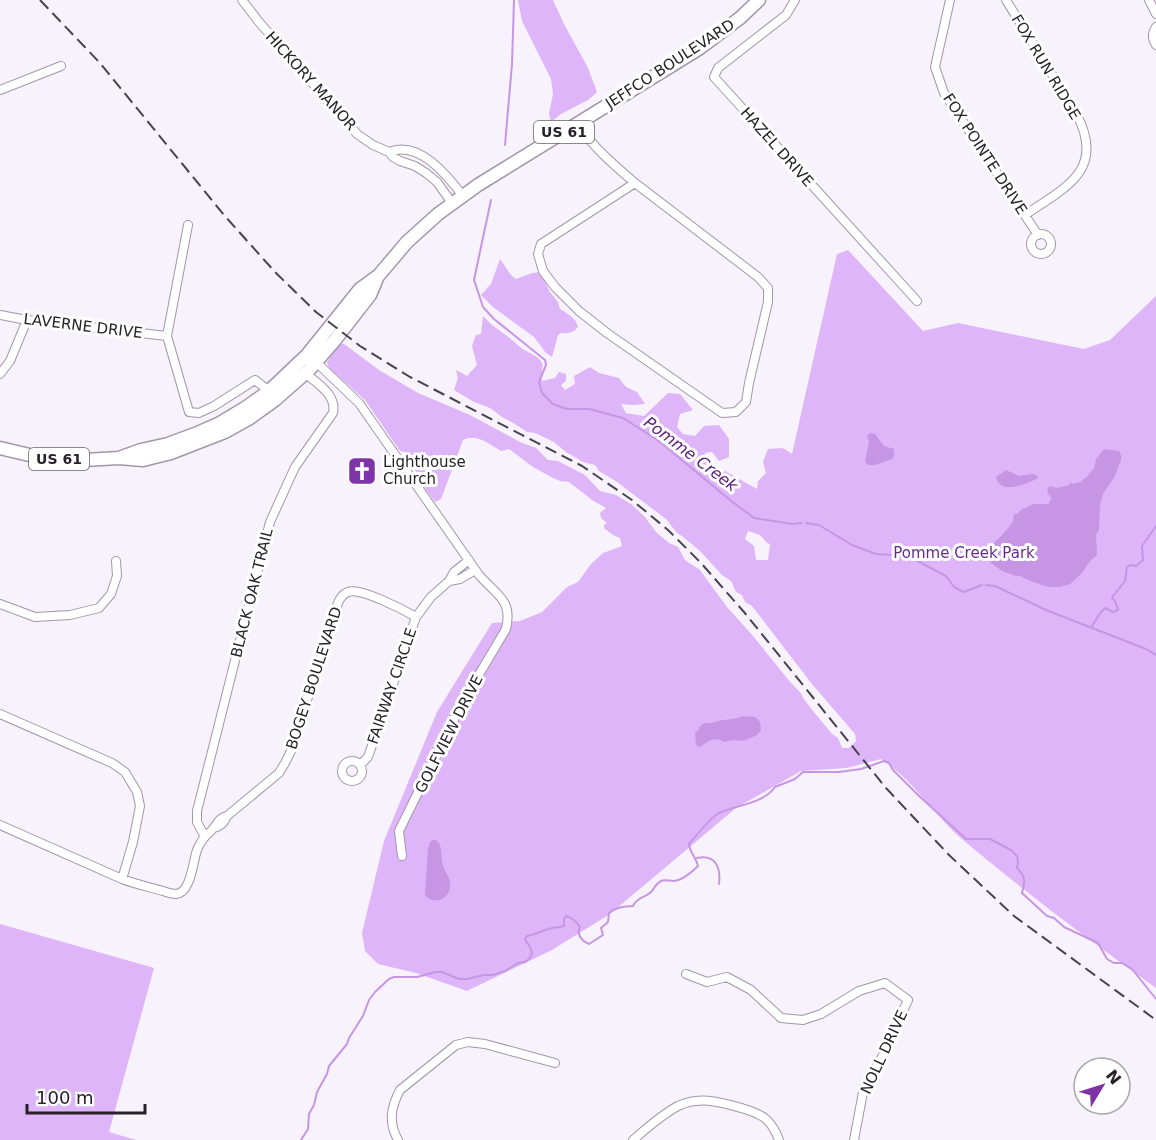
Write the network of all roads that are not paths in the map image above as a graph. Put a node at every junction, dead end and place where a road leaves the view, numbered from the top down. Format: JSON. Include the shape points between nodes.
{"nodes":[{"id":1,"x":242,"y":0,"type":"edge"},
{"id":2,"x":759,"y":0,"type":"edge"},
{"id":3,"x":795,"y":0,"type":"edge"},
{"id":4,"x":950,"y":0,"type":"edge"},
{"id":5,"x":1006,"y":0,"type":"edge"},
{"id":6,"x":1149,"y":0,"type":"edge"},
{"id":7,"x":1156,"y":14,"type":"edge"},
{"id":8,"x":1156,"y":27,"type":"edge"},
{"id":9,"x":1156,"y":45,"type":"edge"},
{"id":10,"x":61,"y":66,"type":"dead end"},
{"id":11,"x":0,"y":90,"type":"edge"},
{"id":12,"x":577,"y":124,"type":"junction"},
{"id":13,"x":389,"y":152,"type":"junction"},
{"id":14,"x":635,"y":183,"type":"junction"},
{"id":15,"x":463,"y":196,"type":"junction"},
{"id":16,"x":452,"y":204,"type":"junction"},
{"id":17,"x":1025,"y":215,"type":"junction"},
{"id":18,"x":188,"y":225,"type":"dead end"},
{"id":19,"x":1038,"y":235,"type":"dead end"},
{"id":20,"x":379,"y":275,"type":"junction"},
{"id":21,"x":917,"y":301,"type":"dead end"},
{"id":22,"x":0,"y":315,"type":"edge"},
{"id":23,"x":27,"y":320,"type":"junction"},
{"id":24,"x":167,"y":336,"type":"junction"},
{"id":25,"x":316,"y":362,"type":"junction"},
{"id":26,"x":305,"y":373,"type":"junction"},
{"id":27,"x":0,"y":374,"type":"edge"},
{"id":28,"x":269,"y":392,"type":"junction"},
{"id":29,"x":0,"y":448,"type":"edge"},
{"id":30,"x":119,"y":458,"type":"junction"},
{"id":31,"x":469,"y":560,"type":"junction"},
{"id":32,"x":116,"y":561,"type":"dead end"},
{"id":33,"x":457,"y":569,"type":"junction"},
{"id":34,"x":475,"y":570,"type":"junction"},
{"id":35,"x":464,"y":578,"type":"junction"},
{"id":36,"x":449,"y":581,"type":"junction"},
{"id":37,"x":0,"y":604,"type":"edge"},
{"id":38,"x":416,"y":617,"type":"junction"},
{"id":39,"x":0,"y":714,"type":"edge"},
{"id":40,"x":360,"y":765,"type":"dead end"},
{"id":41,"x":0,"y":825,"type":"edge"},
{"id":42,"x":205,"y":837,"type":"junction"},
{"id":43,"x":402,"y":856,"type":"dead end"},
{"id":44,"x":122,"y":879,"type":"junction"},
{"id":45,"x":686,"y":974,"type":"dead end"},
{"id":46,"x":555,"y":1063,"type":"dead end"},
{"id":47,"x":398,"y":1140,"type":"edge"},
{"id":48,"x":633,"y":1140,"type":"edge"},
{"id":49,"x":778,"y":1140,"type":"edge"},
{"id":50,"x":854,"y":1140,"type":"edge"}],
"edges":[{"from":1,"to":13,"type":"street","name":"HICKORY MANOR","via":[[348,124],[364,139]]},
{"from":2,"to":12,"type":"main road","name":"JEFFCO BOULEVARD","number":"US 61","via":[[700,48]]},
{"from":3,"to":21,"type":"street","name":"HAZEL DRIVE","via":[[786,15],[718,68],[714,78]]},
{"from":4,"to":17,"type":"street","name":"FOX POINTE DRIVE","via":[[935,67],[944,93]]},
{"from":5,"to":17,"type":"street","name":"FOX RUN RIDGE","via":[[1077,115],[1086,139],[1085,156],[1077,176]]},
{"from":6,"to":7,"type":"street"},
{"from":8,"to":9,"type":"street"},
{"from":10,"to":11,"type":"street"},
{"from":12,"to":14,"type":"street","via":[[600,152]]},
{"from":12,"to":15,"type":"main road","name":"JEFFCO BOULEVARD","number":"US 61"},
{"from":13,"to":15,"type":"street","name":"HICKORY MANOR","via":[[403,149],[428,160],[446,173]]},
{"from":13,"to":16,"type":"street","name":"HICKORY MANOR","via":[[435,180]]},
{"from":14,"to":14,"type":"street","via":[[768,288],[746,402],[736,412],[722,413],[607,333],[579,311],[543,271],[538,254],[541,244]]},
{"from":15,"to":16,"type":"main road","name":"JEFFCO BOULEVARD","number":"US 61"},
{"from":16,"to":20,"type":"main road","name":"JEFFCO BOULEVARD","number":"US 61","via":[[407,242]]},
{"from":17,"to":19,"type":"street","name":"FOX POINTE DRIVE"},
{"from":18,"to":24,"type":"street"},
{"from":20,"to":25,"type":"main road","name":"JEFFCO BOULEVARD","number":"US 61","via":[[370,295]]},
{"from":20,"to":28,"type":"main road","name":"JEFFCO BOULEVARD","number":"US 61","via":[[360,288],[307,355]]},
{"from":22,"to":23,"type":"street","name":"LAVERNE DRIVE"},
{"from":23,"to":24,"type":"street","name":"LAVERNE DRIVE"},
{"from":23,"to":27,"type":"street","via":[[10,361]]},
{"from":24,"to":28,"type":"street","via":[[189,412],[199,413],[214,406],[255,380]]},
{"from":25,"to":26,"type":"main road","name":"JEFFCO BOULEVARD","number":"US 61"},
{"from":25,"to":31,"type":"street","via":[[359,402]]},
{"from":26,"to":30,"type":"main road","name":"JEFFCO BOULEVARD","number":"US 61","via":[[275,400],[225,432],[143,460]]},
{"from":26,"to":42,"type":"street","name":"BLACK OAK TRAIL","via":[[333,399],[333,413],[295,467],[270,522],[197,811],[197,822]]},
{"from":28,"to":30,"type":"main road","name":"JEFFCO BOULEVARD","number":"US 61","via":[[220,423]]},
{"from":29,"to":30,"type":"main road","name":"JEFFCO BOULEVARD","number":"US 61","via":[[38,457]]},
{"from":31,"to":33,"type":"street","name":"FAIRWAY CIRCLE"},
{"from":31,"to":34,"type":"street"},
{"from":32,"to":37,"type":"street","via":[[117,576],[111,594],[99,608],[35,617]]},
{"from":33,"to":35,"type":"street"},
{"from":33,"to":36,"type":"street","name":"FAIRWAY CIRCLE"},
{"from":34,"to":35,"type":"street"},
{"from":34,"to":43,"type":"street","name":"GOLFVIEW DRIVE","via":[[506,605],[506,629],[461,705],[399,831]]},
{"from":35,"to":36,"type":"street"},
{"from":36,"to":38,"type":"street","name":"FAIRWAY CIRCLE"},
{"from":38,"to":40,"type":"street","name":"FAIRWAY CIRCLE","via":[[369,753]]},
{"from":38,"to":42,"type":"street","name":"BOGEY BOULEVARD","via":[[357,591],[343,595],[285,763],[279,773],[216,822]]},
{"from":39,"to":44,"type":"street","via":[[112,763],[124,772],[140,806]]},
{"from":41,"to":44,"type":"street"},
{"from":42,"to":44,"type":"street","name":"BOGEY BOULEVARD","via":[[182,892],[176,894]]},
{"from":45,"to":50,"type":"street","name":"NOLL DRIVE","via":[[707,982],[727,977],[751,990],[781,1018],[803,1020],[821,1014],[859,992],[885,983],[908,1000],[864,1087]]},
{"from":46,"to":47,"type":"street","via":[[485,1044],[456,1045],[400,1090],[391,1111]]},
{"from":48,"to":49,"type":"street","via":[[662,1116],[697,1100],[757,1113],[776,1131]]}]}
